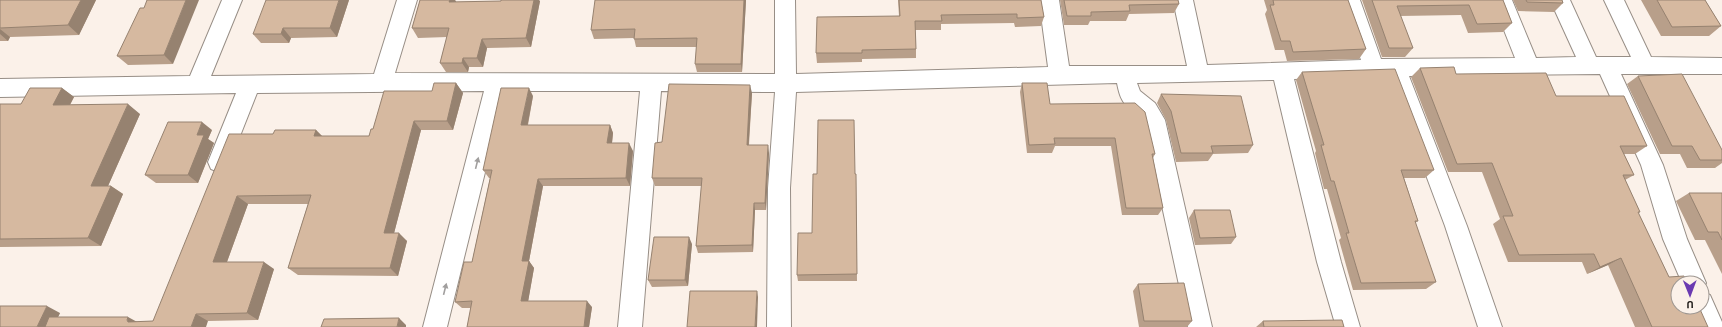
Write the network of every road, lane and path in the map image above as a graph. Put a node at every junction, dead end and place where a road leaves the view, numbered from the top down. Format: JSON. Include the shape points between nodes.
{"nodes":[{"id":1,"x":232,"y":0,"type":"edge"},
{"id":2,"x":407,"y":0,"type":"edge"},
{"id":3,"x":785,"y":0,"type":"edge"},
{"id":4,"x":1049,"y":0,"type":"edge"},
{"id":5,"x":1183,"y":0,"type":"edge"},
{"id":6,"x":1350,"y":0,"type":"edge"},
{"id":7,"x":1502,"y":0,"type":"edge"},
{"id":8,"x":1560,"y":0,"type":"edge"},
{"id":9,"x":1614,"y":0,"type":"edge"},
{"id":10,"x":1645,"y":65,"type":"junction"},
{"id":11,"x":1528,"y":66,"type":"junction"},
{"id":12,"x":1599,"y":66,"type":"junction"},
{"id":13,"x":1722,"y":66,"type":"edge"},
{"id":14,"x":1385,"y":68,"type":"junction"},
{"id":15,"x":1282,"y":71,"type":"junction"},
{"id":16,"x":1199,"y":74,"type":"junction"},
{"id":17,"x":1060,"y":75,"type":"junction"},
{"id":18,"x":1125,"y":75,"type":"junction"},
{"id":19,"x":382,"y":82,"type":"junction"},
{"id":20,"x":497,"y":82,"type":"junction"},
{"id":21,"x":786,"y":83,"type":"junction"},
{"id":22,"x":651,"y":84,"type":"junction"},
{"id":23,"x":250,"y":85,"type":"junction"},
{"id":24,"x":196,"y":86,"type":"junction"},
{"id":25,"x":0,"y":88,"type":"edge"},
{"id":26,"x":212,"y":179,"type":"edge"},
{"id":27,"x":1690,"y":275,"type":"edge"},
{"id":28,"x":1707,"y":315,"type":"edge"},
{"id":29,"x":780,"y":319,"type":"edge"},
{"id":30,"x":436,"y":327,"type":"edge"},
{"id":31,"x":630,"y":327,"type":"edge"},
{"id":32,"x":1200,"y":327,"type":"edge"},
{"id":33,"x":1348,"y":327,"type":"edge"},
{"id":34,"x":1490,"y":327,"type":"edge"},
{"id":35,"x":1712,"y":327,"type":"edge"}],
"edges":[{"from":1,"to":24,"type":"street"},
{"from":2,"to":19,"type":"street"},
{"from":3,"to":21,"type":"street"},
{"from":4,"to":17,"type":"street"},
{"from":5,"to":16,"type":"street"},
{"from":6,"to":14,"type":"street"},
{"from":7,"to":11,"type":"street"},
{"from":8,"to":12,"type":"street"},
{"from":9,"to":10,"type":"street"},
{"from":10,"to":12,"type":"street"},
{"from":10,"to":13,"type":"street"},
{"from":11,"to":12,"type":"street"},
{"from":11,"to":14,"type":"street"},
{"from":12,"to":27,"type":"street","via":[[1652,166],[1675,240]]},
{"from":14,"to":15,"type":"street"},
{"from":14,"to":34,"type":"street","via":[[1456,226]]},
{"from":15,"to":16,"type":"street"},
{"from":15,"to":33,"type":"street","via":[[1329,262]]},
{"from":16,"to":18,"type":"street"},
{"from":17,"to":18,"type":"street"},
{"from":17,"to":21,"type":"street"},
{"from":18,"to":32,"type":"street","via":[[1130,95],[1147,109],[1154,120]]},
{"from":19,"to":20,"type":"street"},
{"from":19,"to":23,"type":"street"},
{"from":20,"to":22,"type":"street"},
{"from":30,"to":20,"type":"street","one_way":true},
{"from":21,"to":22,"type":"street"},
{"from":21,"to":29,"type":"street","via":[[779,188]]},
{"from":22,"to":31,"type":"street"},
{"from":23,"to":24,"type":"street"},
{"from":23,"to":26,"type":"street"},
{"from":24,"to":25,"type":"street"},
{"from":28,"to":35,"type":"street"}]}
